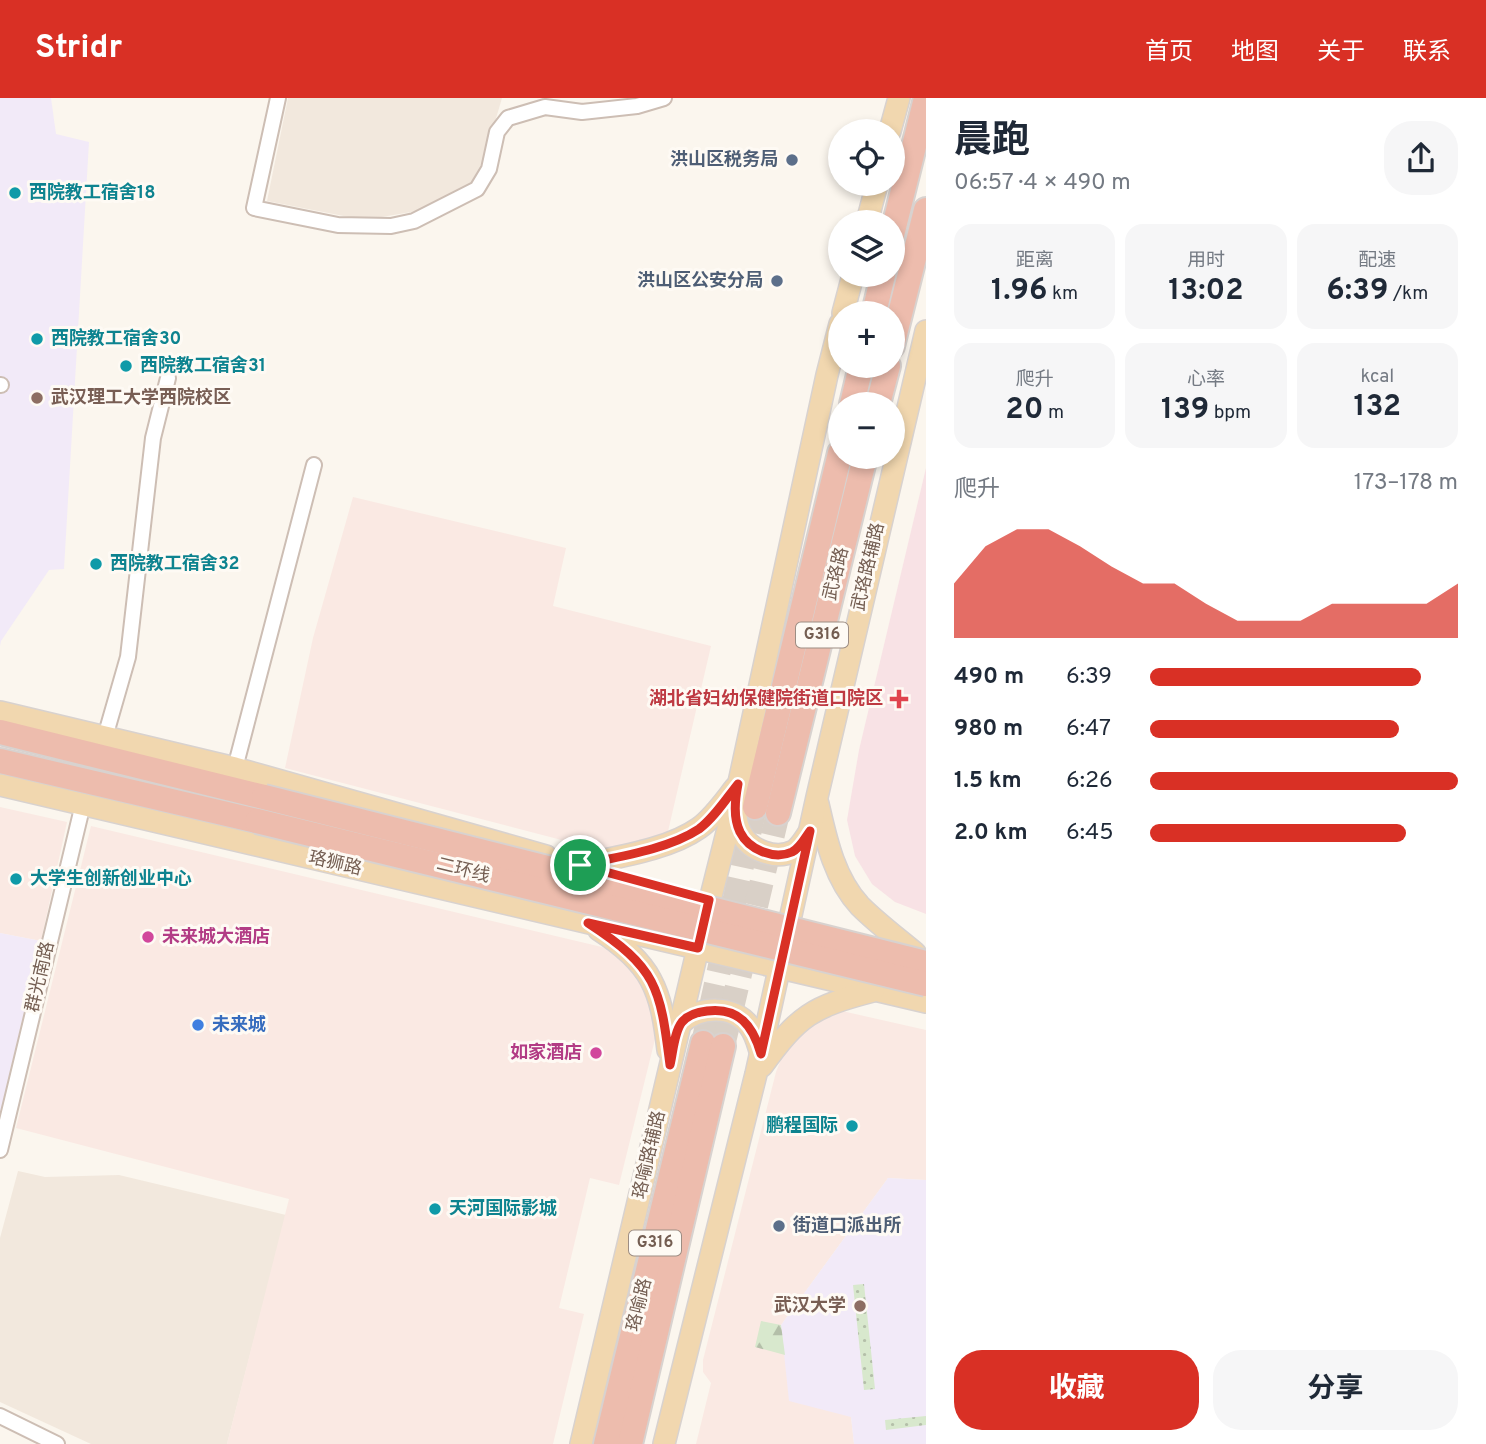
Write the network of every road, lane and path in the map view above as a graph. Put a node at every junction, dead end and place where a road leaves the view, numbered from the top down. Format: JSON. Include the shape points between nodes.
{"nodes":[{"id":1,"x":278,"y":98,"type":"edge"},
{"id":2,"x":664,"y":98,"type":"edge"},
{"id":3,"x":899,"y":98,"type":"edge"},
{"id":4,"x":926,"y":98,"type":"edge"},
{"id":5,"x":540,"y":102,"type":"edge"},
{"id":6,"x":893,"y":119,"type":"edge"},
{"id":7,"x":898,"y":210,"type":"edge"},
{"id":8,"x":926,"y":210,"type":"edge"},
{"id":9,"x":903,"y":301,"type":"edge"},
{"id":10,"x":926,"y":331,"type":"edge"},
{"id":11,"x":828,"y":371,"type":"edge"},
{"id":12,"x":168,"y":378,"type":"dead end"},
{"id":13,"x":314,"y":465,"type":"dead end"},
{"id":14,"x":836,"y":469,"type":"edge"},
{"id":15,"x":861,"y":469,"type":"edge"},
{"id":16,"x":0,"y":712,"type":"edge"},
{"id":17,"x":0,"y":732,"type":"edge"},
{"id":18,"x":99,"y":746,"type":"junction"},
{"id":19,"x":0,"y":761,"type":"edge"},
{"id":20,"x":235,"y":768,"type":"junction"},
{"id":21,"x":0,"y":785,"type":"edge"},
{"id":22,"x":817,"y":797,"type":"junction"},
{"id":23,"x":751,"y":801,"type":"junction"},
{"id":24,"x":83,"y":804,"type":"junction"},
{"id":25,"x":810,"y":831,"type":"junction"},
{"id":26,"x":580,"y":865,"type":"junction"},
{"id":27,"x":709,"y":900,"type":"junction"},
{"id":28,"x":792,"y":920,"type":"junction"},
{"id":29,"x":588,"y":923,"type":"junction"},
{"id":30,"x":698,"y":948,"type":"junction"},
{"id":31,"x":922,"y":957,"type":"edge"},
{"id":32,"x":780,"y":968,"type":"junction"},
{"id":33,"x":926,"y":984,"type":"edge"},
{"id":34,"x":875,"y":990,"type":"junction"},
{"id":35,"x":926,"y":1002,"type":"edge"},
{"id":36,"x":680,"y":1024,"type":"junction"},
{"id":37,"x":758,"y":1064,"type":"junction"},
{"id":38,"x":670,"y":1065,"type":"junction"},
{"id":39,"x":0,"y":1150,"type":"edge"},
{"id":40,"x":0,"y":1416,"type":"edge"},
{"id":41,"x":57,"y":1444,"type":"edge"},
{"id":42,"x":581,"y":1444,"type":"edge"},
{"id":43,"x":606,"y":1444,"type":"edge"},
{"id":44,"x":630,"y":1444,"type":"edge"},
{"id":45,"x":664,"y":1444,"type":"edge"}],
"edges":[{"from":1,"to":5,"type":"street","via":[[254,208],[338,225],[378,227],[414,221],[477,189],[489,169],[497,132],[508,118]]},
{"from":2,"to":5,"type":"street","via":[[582,113]]},
{"from":3,"to":6,"type":"main road"},
{"from":4,"to":7,"type":"highway"},
{"from":8,"to":9,"type":"highway"},
{"from":10,"to":22,"type":"main road","name":"武珞路辅路"},
{"from":11,"to":23,"type":"main road"},
{"from":12,"to":18,"type":"street","via":[[152,438],[128,657]]},
{"from":13,"to":20,"type":"street"},
{"from":14,"to":23,"type":"highway","name":"武珞路","number":"G316"},
{"from":15,"to":23,"type":"highway","name":"武珞路","number":"G316"},
{"from":16,"to":18,"type":"main road"},
{"from":17,"to":18,"type":"highway"},
{"from":18,"to":20,"type":"main road"},
{"from":18,"to":31,"type":"highway","name":"二环线","bridge":true,"via":[[264,797]]},
{"from":19,"to":33,"type":"highway","name":"二环线","bridge":true},
{"from":20,"to":26,"type":"main road"},
{"from":21,"to":24,"type":"main road","name":"珞狮路"},
{"from":22,"to":25,"type":"main road","name":"武珞路辅路"},
{"from":22,"to":31,"type":"main road","via":[[832,856],[846,886],[859,904]]},
{"from":23,"to":25,"type":"main road","via":[[736,821],[746,841],[763,852],[793,852]]},
{"from":23,"to":26,"type":"main road","via":[[685,836]]},
{"from":23,"to":27,"type":"main road"},
{"from":24,"to":29,"type":"main road","name":"珞狮路"},
{"from":24,"to":39,"type":"street","name":"群光南路"},
{"from":25,"to":28,"type":"main road","name":"武珞路辅路"},
{"from":26,"to":27,"type":"main road"},
{"from":27,"to":28,"type":"main road"},
{"from":27,"to":30,"type":"main road"},
{"from":28,"to":31,"type":"main road"},
{"from":28,"to":32,"type":"main road","name":"武珞路辅路"},
{"from":29,"to":30,"type":"main road","name":"珞狮路"},
{"from":29,"to":38,"type":"main road","via":[[626,950],[656,986]]},
{"from":30,"to":32,"type":"main road","name":"珞狮路"},
{"from":30,"to":36,"type":"main road","name":"珞喻路辅路"},
{"from":32,"to":34,"type":"main road","name":"珞狮路"},
{"from":32,"to":37,"type":"main road"},
{"from":34,"to":35,"type":"main road"},
{"from":34,"to":37,"type":"main road","via":[[825,1005],[803,1019]]},
{"from":36,"to":37,"type":"main road","via":[[704,1011],[735,1013],[755,1036]]},
{"from":36,"to":38,"type":"main road","name":"珞喻路辅路"},
{"from":37,"to":45,"type":"main road"},
{"from":38,"to":42,"type":"main road","name":"珞喻路辅路"},
{"from":40,"to":41,"type":"street"},
{"from":43,"to":44,"type":"highway","name":"珞喻路","number":"G316","via":[[713,1044]]}]}
